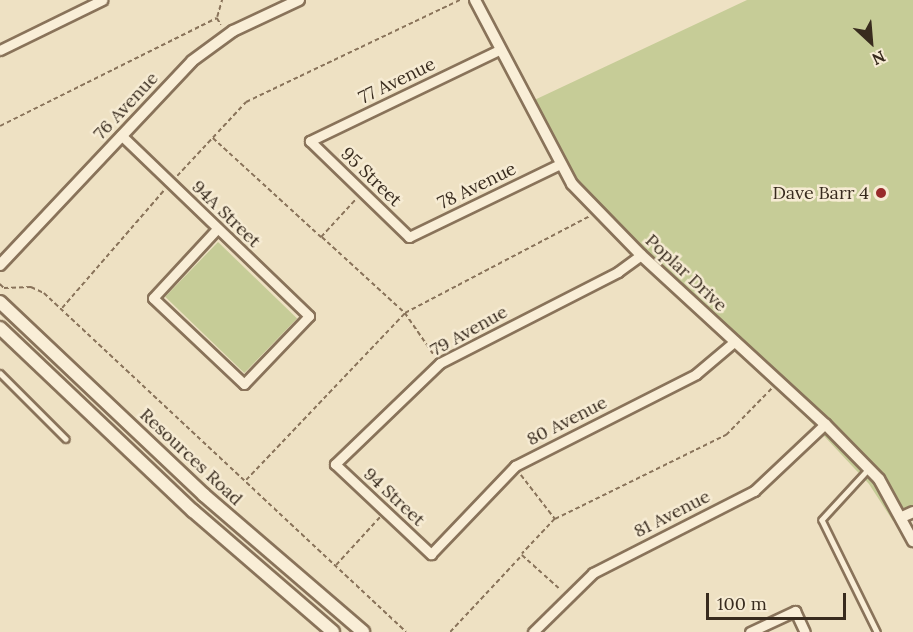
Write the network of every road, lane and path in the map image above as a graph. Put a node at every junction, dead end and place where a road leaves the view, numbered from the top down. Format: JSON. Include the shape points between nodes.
{"nodes":[{"id":1,"x":102,"y":0,"type":"edge"},
{"id":2,"x":222,"y":0,"type":"edge"},
{"id":3,"x":298,"y":0,"type":"edge"},
{"id":4,"x":460,"y":0,"type":"edge"},
{"id":5,"x":475,"y":0,"type":"edge"},
{"id":6,"x":217,"y":18,"type":"junction"},
{"id":7,"x":228,"y":35,"type":"junction"},
{"id":8,"x":0,"y":50,"type":"edge"},
{"id":9,"x":499,"y":50,"type":"junction"},
{"id":10,"x":0,"y":126,"type":"edge"},
{"id":11,"x":121,"y":135,"type":"junction"},
{"id":12,"x":213,"y":138,"type":"junction"},
{"id":13,"x":310,"y":141,"type":"joint"},
{"id":14,"x":560,"y":164,"type":"junction"},
{"id":15,"x":170,"y":184,"type":"junction"},
{"id":16,"x":363,"y":191,"type":"junction"},
{"id":17,"x":599,"y":212,"type":"junction"},
{"id":18,"x":217,"y":230,"type":"junction"},
{"id":19,"x":321,"y":237,"type":"junction"},
{"id":20,"x":409,"y":237,"type":"joint"},
{"id":21,"x":640,"y":255,"type":"junction"},
{"id":22,"x":0,"y":265,"type":"edge"},
{"id":23,"x":0,"y":284,"type":"edge"},
{"id":24,"x":0,"y":302,"type":"edge"},
{"id":25,"x":62,"y":308,"type":"junction"},
{"id":26,"x":405,"y":313,"type":"junction"},
{"id":27,"x":0,"y":328,"type":"edge"},
{"id":28,"x":735,"y":341,"type":"junction"},
{"id":29,"x":440,"y":363,"type":"junction"},
{"id":30,"x":0,"y":373,"type":"edge"},
{"id":31,"x":779,"y":381,"type":"junction"},
{"id":32,"x":825,"y":424,"type":"junction"},
{"id":33,"x":66,"y":439,"type":"dead end"},
{"id":34,"x":335,"y":464,"type":"joint"},
{"id":35,"x":515,"y":466,"type":"junction"},
{"id":36,"x":869,"y":469,"type":"junction"},
{"id":37,"x":245,"y":480,"type":"junction"},
{"id":38,"x":385,"y":512,"type":"junction"},
{"id":39,"x":913,"y":512,"type":"edge"},
{"id":40,"x":902,"y":517,"type":"junction"},
{"id":41,"x":555,"y":519,"type":"junction"},
{"id":42,"x":913,"y":541,"type":"edge"},
{"id":43,"x":431,"y":554,"type":"joint"},
{"id":44,"x":522,"y":555,"type":"junction"},
{"id":45,"x":336,"y":565,"type":"junction"},
{"id":46,"x":568,"y":597,"type":"junction"},
{"id":47,"x":333,"y":632,"type":"edge"},
{"id":48,"x":363,"y":632,"type":"edge"},
{"id":49,"x":406,"y":632,"type":"edge"},
{"id":50,"x":450,"y":632,"type":"edge"},
{"id":51,"x":532,"y":632,"type":"edge"},
{"id":52,"x":750,"y":632,"type":"edge"},
{"id":53,"x":805,"y":632,"type":"edge"},
{"id":54,"x":877,"y":632,"type":"edge"}],
"edges":[{"from":1,"to":8,"type":"street"},
{"from":2,"to":6,"type":"path"},
{"from":3,"to":7,"type":"street","name":"76 Avenue"},
{"from":4,"to":12,"type":"path","via":[[246,102]]},
{"from":5,"to":9,"type":"street","name":"Poplar Drive"},
{"from":6,"to":7,"type":"path"},
{"from":6,"to":10,"type":"path"},
{"from":7,"to":11,"type":"street","name":"76 Avenue","via":[[192,61]]},
{"from":9,"to":13,"type":"street","name":"77 Avenue"},
{"from":9,"to":14,"type":"street","name":"Poplar Drive"},
{"from":11,"to":15,"type":"street","name":"94A Street"},
{"from":11,"to":22,"type":"street","name":"76 Avenue"},
{"from":12,"to":15,"type":"path"},
{"from":12,"to":19,"type":"path"},
{"from":13,"to":16,"type":"street","name":"95 Street"},
{"from":14,"to":17,"type":"street","name":"Poplar Drive","via":[[572,184]]},
{"from":14,"to":20,"type":"street","name":"78 Avenue"},
{"from":15,"to":18,"type":"street","name":"94A Street"},
{"from":15,"to":25,"type":"path"},
{"from":16,"to":19,"type":"path"},
{"from":16,"to":20,"type":"street","name":"95 Street"},
{"from":17,"to":21,"type":"street","name":"Poplar Drive"},
{"from":17,"to":26,"type":"path"},
{"from":18,"to":18,"type":"street","name":"94A Street","via":[[153,298],[244,384],[309,316]]},
{"from":19,"to":26,"type":"path"},
{"from":21,"to":28,"type":"street","name":"Poplar Drive"},
{"from":21,"to":29,"type":"street","name":"79 Avenue","via":[[618,272]]},
{"from":23,"to":25,"type":"path","via":[[4,288],[22,285],[39,289]]},
{"from":24,"to":48,"type":"main road","name":"Resources Road","via":[[204,495]]},
{"from":25,"to":37,"type":"path"},
{"from":26,"to":29,"type":"path"},
{"from":26,"to":37,"type":"path"},
{"from":27,"to":47,"type":"main road","name":"Resources Road","via":[[193,511]]},
{"from":28,"to":31,"type":"street","name":"Poplar Drive"},
{"from":28,"to":35,"type":"street","name":"80 Avenue","via":[[696,374]]},
{"from":29,"to":34,"type":"street","name":"79 Avenue"},
{"from":30,"to":33,"type":"lane"},
{"from":31,"to":32,"type":"street","name":"Poplar Drive"},
{"from":31,"to":41,"type":"path","via":[[726,435]]},
{"from":32,"to":36,"type":"street","name":"Poplar Drive"},
{"from":32,"to":46,"type":"street","name":"81 Avenue","via":[[754,491],[592,573]]},
{"from":34,"to":38,"type":"street","name":"94 Street"},
{"from":35,"to":41,"type":"path"},
{"from":35,"to":43,"type":"street","name":"80 Avenue"},
{"from":36,"to":40,"type":"street","name":"Poplar Drive"},
{"from":36,"to":54,"type":"lane","via":[[822,520]]},
{"from":37,"to":45,"type":"path"},
{"from":38,"to":43,"type":"street","name":"94 Street"},
{"from":38,"to":45,"type":"path"},
{"from":39,"to":40,"type":"street"},
{"from":40,"to":42,"type":"street","name":"Poplar Drive"},
{"from":41,"to":44,"type":"path"},
{"from":44,"to":46,"type":"path"},
{"from":44,"to":50,"type":"path"},
{"from":45,"to":49,"type":"path"},
{"from":46,"to":51,"type":"street","name":"81 Avenue"},
{"from":52,"to":53,"type":"street","via":[[795,611]]}]}
